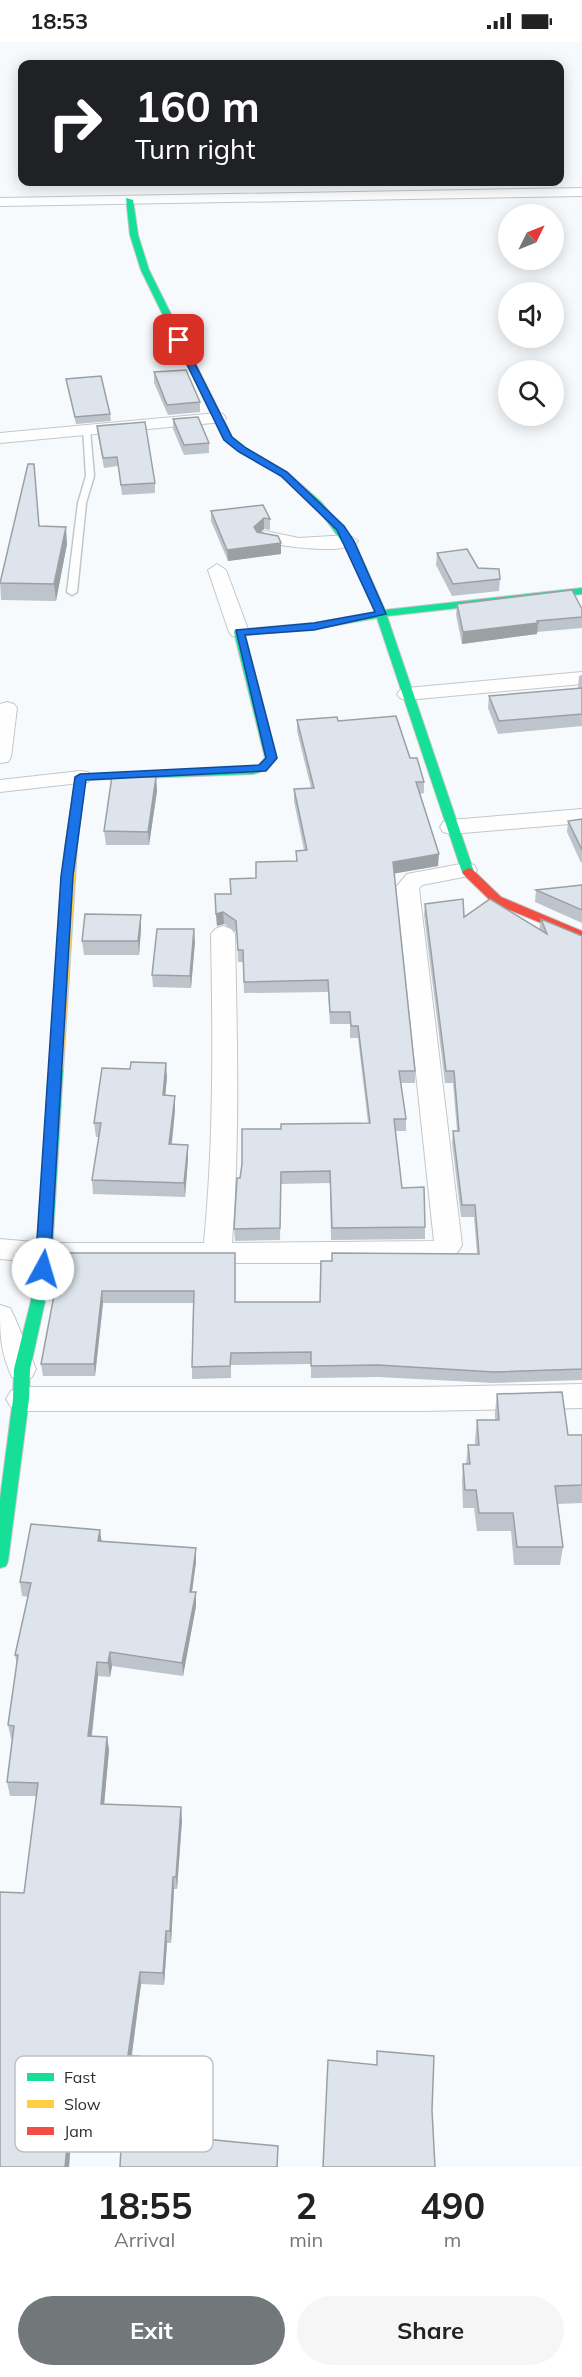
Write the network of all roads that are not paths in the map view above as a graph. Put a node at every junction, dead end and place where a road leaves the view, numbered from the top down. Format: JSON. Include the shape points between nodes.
{"nodes":[{"id":1,"x":582,"y":192,"type":"edge"},
{"id":2,"x":129,"y":200,"type":"junction"},
{"id":3,"x":0,"y":202,"type":"edge"},
{"id":4,"x":217,"y":418,"type":"junction"},
{"id":5,"x":86,"y":430,"type":"junction"},
{"id":6,"x":0,"y":438,"type":"edge"},
{"id":7,"x":265,"y":537,"type":"edge"},
{"id":8,"x":349,"y":541,"type":"junction"},
{"id":9,"x":218,"y":570,"type":"dead end"},
{"id":10,"x":582,"y":591,"type":"edge"},
{"id":11,"x":72,"y":592,"type":"dead end"},
{"id":12,"x":381,"y":614,"type":"junction"},
{"id":13,"x":239,"y":632,"type":"junction"},
{"id":14,"x":582,"y":678,"type":"edge"},
{"id":15,"x":407,"y":694,"type":"junction"},
{"id":16,"x":7,"y":708,"type":"dead end"},
{"id":17,"x":0,"y":757,"type":"edge"},
{"id":18,"x":80,"y":777,"type":"junction"},
{"id":19,"x":0,"y":786,"type":"edge"},
{"id":20,"x":582,"y":816,"type":"edge"},
{"id":21,"x":451,"y":827,"type":"junction"},
{"id":22,"x":466,"y":870,"type":"junction"},
{"id":23,"x":223,"y":934,"type":"dead end"},
{"id":24,"x":582,"y":936,"type":"edge"},
{"id":25,"x":0,"y":1249,"type":"edge"},
{"id":26,"x":45,"y":1253,"type":"junction"},
{"id":27,"x":217,"y":1254,"type":"junction"},
{"id":28,"x":0,"y":1316,"type":"edge"},
{"id":29,"x":22,"y":1370,"type":"junction"},
{"id":30,"x":582,"y":1396,"type":"edge"},
{"id":31,"x":21,"y":1400,"type":"junction"},
{"id":32,"x":0,"y":1561,"type":"edge"}],
"edges":[{"from":1,"to":2,"type":"street"},
{"from":2,"to":3,"type":"street"},
{"from":2,"to":4,"type":"street","via":[[136,245],[150,281]]},
{"from":4,"to":5,"type":"street"},
{"from":4,"to":8,"type":"street","via":[[228,438],[284,474],[333,520]]},
{"from":5,"to":6,"type":"street"},
{"from":5,"to":11,"type":"lane","via":[[90,476],[82,503]]},
{"from":7,"to":8,"type":"street","via":[[299,544]]},
{"from":8,"to":12,"type":"street"},
{"from":9,"to":13,"type":"street"},
{"from":10,"to":12,"type":"street"},
{"from":12,"to":13,"type":"street","via":[[314,627]]},
{"from":12,"to":15,"type":"street"},
{"from":13,"to":18,"type":"street","via":[[272,758],[268,764],[252,771]]},
{"from":14,"to":15,"type":"street"},
{"from":15,"to":21,"type":"street"},
{"from":16,"to":17,"type":"street"},
{"from":18,"to":19,"type":"street"},
{"from":18,"to":26,"type":"street","via":[[67,876]]},
{"from":20,"to":21,"type":"street"},
{"from":21,"to":22,"type":"street"},
{"from":22,"to":24,"type":"street","via":[[497,900]]},
{"from":22,"to":27,"type":"street","via":[[415,879],[407,887],[448,1245],[437,1253]]},
{"from":23,"to":27,"type":"street","via":[[226,1094]]},
{"from":25,"to":26,"type":"street"},
{"from":26,"to":27,"type":"street"},
{"from":26,"to":29,"type":"street"},
{"from":28,"to":29,"type":"street"},
{"from":29,"to":31,"type":"street"},
{"from":30,"to":31,"type":"street"},
{"from":31,"to":32,"type":"street"}]}
